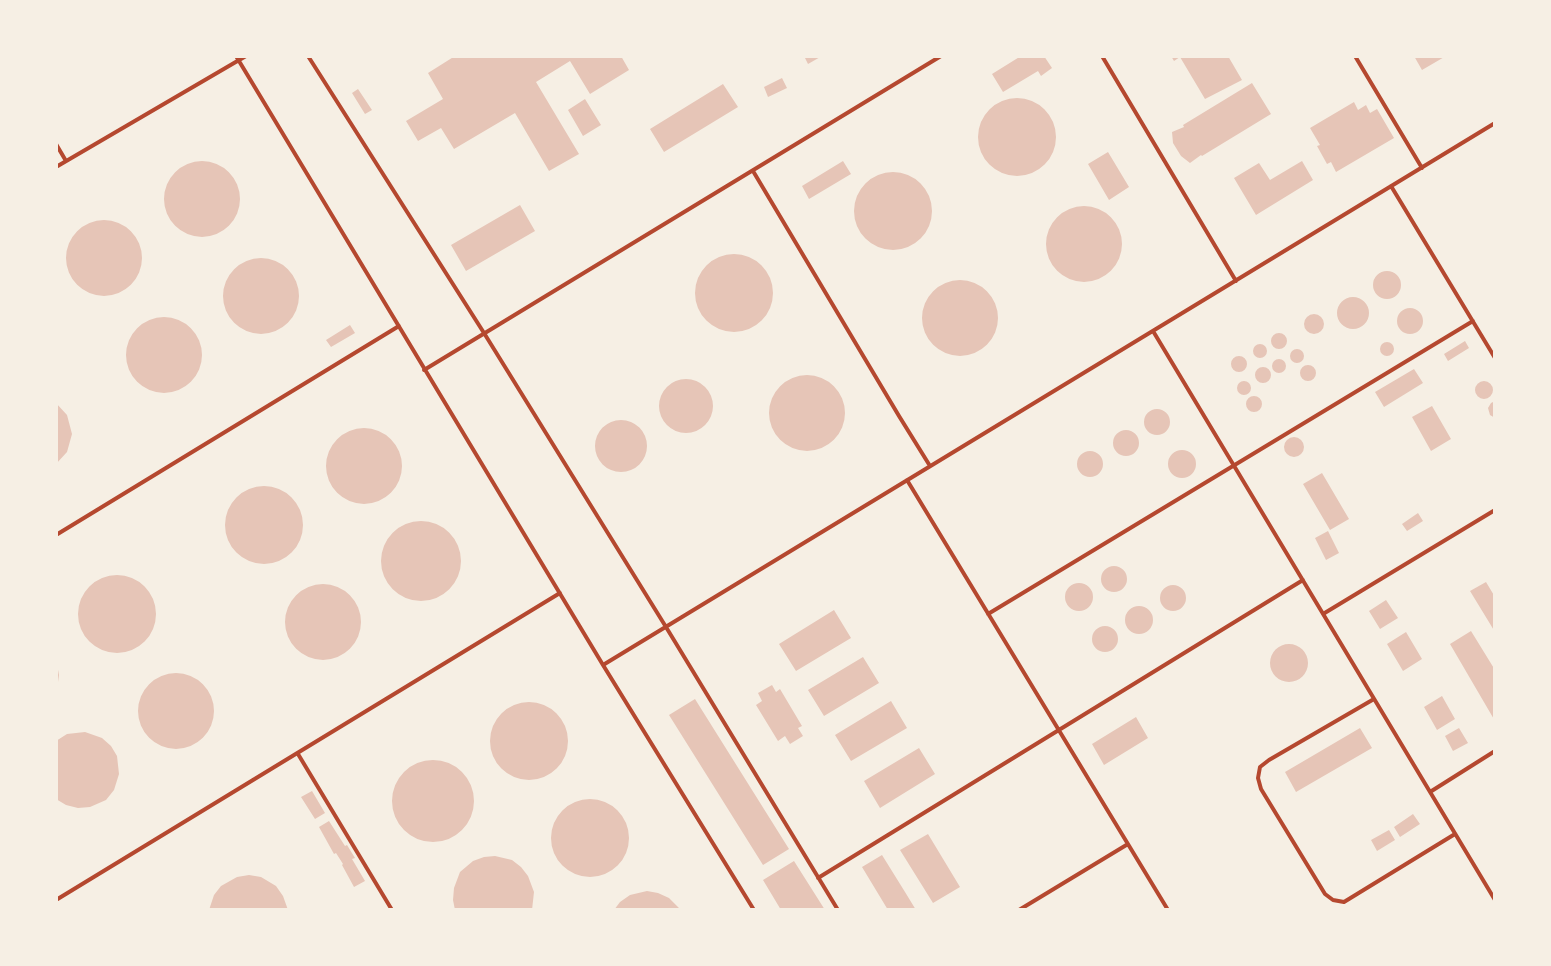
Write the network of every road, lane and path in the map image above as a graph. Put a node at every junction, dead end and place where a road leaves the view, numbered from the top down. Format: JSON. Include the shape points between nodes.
{"nodes":[{"id":1,"x":236,"y":56,"type":"edge"},
{"id":2,"x":246,"y":56,"type":"edge"},
{"id":3,"x":308,"y":56,"type":"edge"},
{"id":4,"x":941,"y":56,"type":"edge"},
{"id":5,"x":1102,"y":56,"type":"edge"},
{"id":6,"x":1354,"y":56,"type":"edge"},
{"id":7,"x":239,"y":61,"type":"junction"},
{"id":8,"x":1495,"y":123,"type":"edge"},
{"id":9,"x":56,"y":144,"type":"edge"},
{"id":10,"x":66,"y":161,"type":"junction"},
{"id":11,"x":56,"y":167,"type":"edge"},
{"id":12,"x":1422,"y":168,"type":"junction"},
{"id":13,"x":753,"y":171,"type":"junction"},
{"id":14,"x":1391,"y":186,"type":"junction"},
{"id":15,"x":1236,"y":281,"type":"junction"},
{"id":16,"x":1473,"y":321,"type":"junction"},
{"id":17,"x":399,"y":326,"type":"junction"},
{"id":18,"x":1153,"y":331,"type":"junction"},
{"id":19,"x":484,"y":333,"type":"junction"},
{"id":20,"x":1495,"y":358,"type":"edge"},
{"id":21,"x":424,"y":370,"type":"junction"},
{"id":22,"x":930,"y":466,"type":"junction"},
{"id":23,"x":1234,"y":466,"type":"junction"},
{"id":24,"x":907,"y":480,"type":"junction"},
{"id":25,"x":1495,"y":510,"type":"edge"},
{"id":26,"x":56,"y":535,"type":"edge"},
{"id":27,"x":1303,"y":580,"type":"junction"},
{"id":28,"x":560,"y":592,"type":"junction"},
{"id":29,"x":988,"y":614,"type":"junction"},
{"id":30,"x":1323,"y":614,"type":"junction"},
{"id":31,"x":666,"y":626,"type":"junction"},
{"id":32,"x":603,"y":665,"type":"junction"},
{"id":33,"x":1374,"y":698,"type":"junction"},
{"id":34,"x":1059,"y":730,"type":"junction"},
{"id":35,"x":1495,"y":752,"type":"edge"},
{"id":36,"x":298,"y":754,"type":"junction"},
{"id":37,"x":1430,"y":792,"type":"junction"},
{"id":38,"x":1455,"y":834,"type":"junction"},
{"id":39,"x":1128,"y":844,"type":"junction"},
{"id":40,"x":818,"y":878,"type":"junction"},
{"id":41,"x":56,"y":900,"type":"edge"},
{"id":42,"x":1495,"y":900,"type":"edge"},
{"id":43,"x":392,"y":910,"type":"edge"},
{"id":44,"x":754,"y":910,"type":"edge"},
{"id":45,"x":838,"y":910,"type":"edge"},
{"id":46,"x":1019,"y":910,"type":"edge"},
{"id":47,"x":1168,"y":910,"type":"edge"}],
"edges":[{"from":1,"to":7,"type":"lane"},
{"from":2,"to":7,"type":"lane"},
{"from":3,"to":19,"type":"lane"},
{"from":4,"to":13,"type":"lane"},
{"from":5,"to":15,"type":"lane"},
{"from":6,"to":12,"type":"lane"},
{"from":7,"to":10,"type":"lane"},
{"from":7,"to":17,"type":"lane"},
{"from":8,"to":12,"type":"lane"},
{"from":9,"to":10,"type":"lane"},
{"from":10,"to":11,"type":"lane"},
{"from":12,"to":14,"type":"lane"},
{"from":13,"to":19,"type":"lane"},
{"from":13,"to":22,"type":"lane"},
{"from":14,"to":15,"type":"lane"},
{"from":14,"to":16,"type":"lane"},
{"from":15,"to":18,"type":"lane"},
{"from":16,"to":20,"type":"lane"},
{"from":16,"to":23,"type":"lane"},
{"from":17,"to":21,"type":"lane"},
{"from":17,"to":26,"type":"lane"},
{"from":18,"to":22,"type":"lane"},
{"from":18,"to":23,"type":"lane"},
{"from":19,"to":21,"type":"lane"},
{"from":19,"to":31,"type":"lane"},
{"from":21,"to":28,"type":"lane"},
{"from":22,"to":24,"type":"lane"},
{"from":23,"to":27,"type":"lane"},
{"from":23,"to":29,"type":"lane"},
{"from":24,"to":29,"type":"lane"},
{"from":24,"to":31,"type":"lane"},
{"from":25,"to":30,"type":"lane"},
{"from":27,"to":30,"type":"lane"},
{"from":27,"to":34,"type":"lane"},
{"from":28,"to":32,"type":"lane"},
{"from":28,"to":36,"type":"lane"},
{"from":29,"to":34,"type":"lane"},
{"from":30,"to":33,"type":"lane"},
{"from":31,"to":32,"type":"lane"},
{"from":31,"to":40,"type":"lane"},
{"from":32,"to":44,"type":"lane"},
{"from":33,"to":37,"type":"lane"},
{"from":33,"to":38,"type":"lane","via":[[1268,760],[1260,767],[1261,789],[1325,894],[1333,900],[1344,902]]},
{"from":34,"to":39,"type":"lane"},
{"from":34,"to":40,"type":"lane"},
{"from":35,"to":37,"type":"lane"},
{"from":36,"to":41,"type":"lane"},
{"from":36,"to":43,"type":"lane"},
{"from":37,"to":38,"type":"lane"},
{"from":38,"to":42,"type":"lane"},
{"from":39,"to":46,"type":"lane"},
{"from":39,"to":47,"type":"lane"},
{"from":40,"to":45,"type":"lane"}]}
